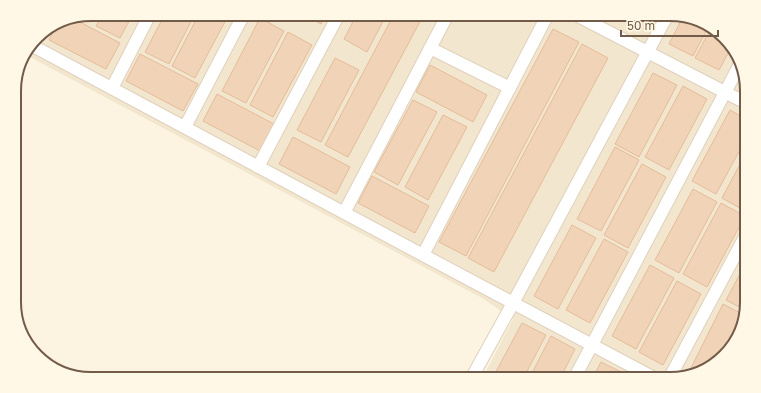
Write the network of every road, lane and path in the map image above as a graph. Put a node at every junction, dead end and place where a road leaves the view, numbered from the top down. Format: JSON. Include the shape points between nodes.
{"nodes":[{"id":1,"x":146,"y":21,"type":"edge"},
{"id":2,"x":240,"y":21,"type":"edge"},
{"id":3,"x":334,"y":21,"type":"edge"},
{"id":4,"x":444,"y":21,"type":"edge"},
{"id":5,"x":544,"y":21,"type":"edge"},
{"id":6,"x":587,"y":21,"type":"edge"},
{"id":7,"x":664,"y":21,"type":"edge"},
{"id":8,"x":36,"y":48,"type":"edge"},
{"id":9,"x":430,"y":48,"type":"junction"},
{"id":10,"x":648,"y":53,"type":"junction"},
{"id":11,"x":737,"y":70,"type":"edge"},
{"id":12,"x":112,"y":88,"type":"junction"},
{"id":13,"x":510,"y":88,"type":"junction"},
{"id":14,"x":725,"y":92,"type":"junction"},
{"id":15,"x":740,"y":100,"type":"edge"},
{"id":16,"x":185,"y":127,"type":"junction"},
{"id":17,"x":258,"y":167,"type":"junction"},
{"id":18,"x":344,"y":213,"type":"junction"},
{"id":19,"x":740,"y":246,"type":"edge"},
{"id":20,"x":423,"y":255,"type":"junction"},
{"id":21,"x":513,"y":303,"type":"junction"},
{"id":22,"x":592,"y":345,"type":"junction"},
{"id":23,"x":475,"y":372,"type":"edge"},
{"id":24,"x":578,"y":372,"type":"edge"},
{"id":25,"x":643,"y":372,"type":"edge"},
{"id":26,"x":673,"y":372,"type":"edge"}],
"edges":[{"from":1,"to":12,"type":"street"},
{"from":2,"to":16,"type":"street"},
{"from":3,"to":17,"type":"street"},
{"from":4,"to":9,"type":"street"},
{"from":5,"to":13,"type":"street"},
{"from":6,"to":10,"type":"street"},
{"from":7,"to":10,"type":"street"},
{"from":8,"to":12,"type":"street"},
{"from":9,"to":13,"type":"street"},
{"from":9,"to":18,"type":"street"},
{"from":10,"to":14,"type":"street"},
{"from":10,"to":21,"type":"street"},
{"from":11,"to":14,"type":"street"},
{"from":12,"to":16,"type":"street"},
{"from":13,"to":20,"type":"street"},
{"from":14,"to":15,"type":"street"},
{"from":14,"to":22,"type":"street"},
{"from":16,"to":17,"type":"street"},
{"from":17,"to":18,"type":"street"},
{"from":18,"to":20,"type":"street"},
{"from":19,"to":26,"type":"street"},
{"from":20,"to":21,"type":"street"},
{"from":21,"to":22,"type":"street"},
{"from":21,"to":23,"type":"street"},
{"from":22,"to":24,"type":"street"},
{"from":22,"to":25,"type":"street"}]}
